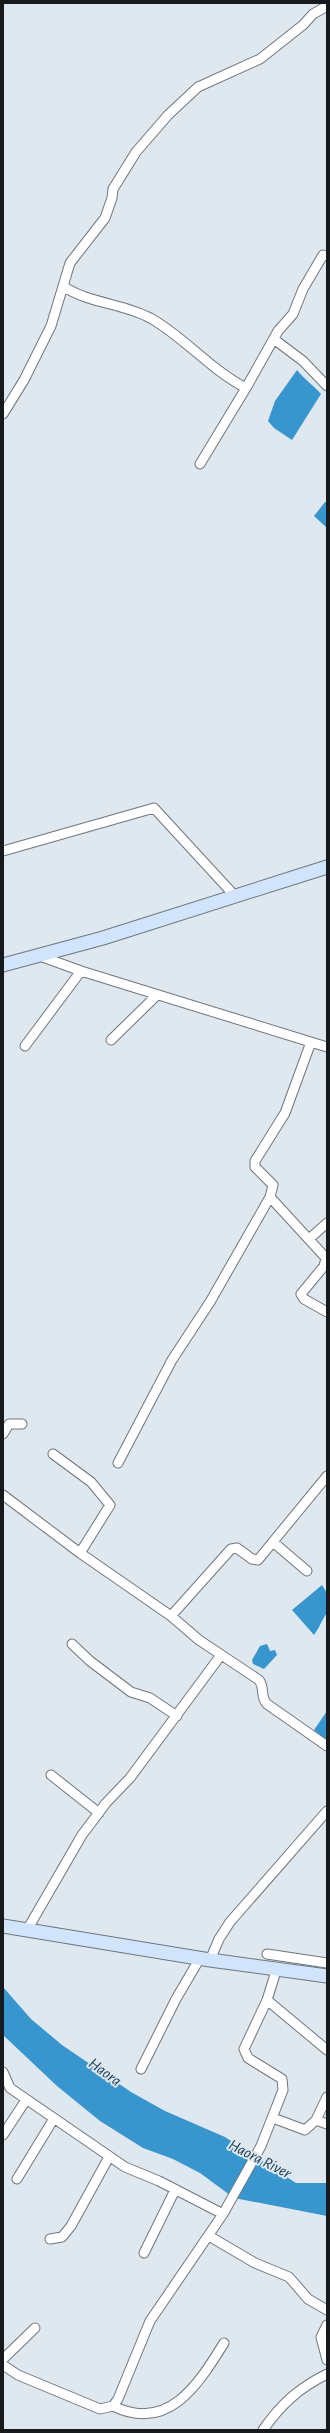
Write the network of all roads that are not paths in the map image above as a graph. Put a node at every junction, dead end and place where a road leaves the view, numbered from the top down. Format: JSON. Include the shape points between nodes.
{"nodes":[{"id":1,"x":327,"y":6,"type":"edge"},
{"id":2,"x":327,"y":256,"type":"edge"},
{"id":3,"x":63,"y":286,"type":"junction"},
{"id":4,"x":275,"y":340,"type":"junction"},
{"id":5,"x":327,"y":386,"type":"edge"},
{"id":6,"x":246,"y":388,"type":"junction"},
{"id":7,"x":3,"y":414,"type":"edge"},
{"id":8,"x":200,"y":464,"type":"dead end"},
{"id":9,"x":3,"y":852,"type":"edge"},
{"id":10,"x":327,"y":867,"type":"edge"},
{"id":11,"x":234,"y":895,"type":"junction"},
{"id":12,"x":46,"y":954,"type":"junction"},
{"id":13,"x":3,"y":965,"type":"edge"},
{"id":14,"x":81,"y":971,"type":"junction"},
{"id":15,"x":157,"y":995,"type":"junction"},
{"id":16,"x":111,"y":1040,"type":"dead end"},
{"id":17,"x":311,"y":1042,"type":"junction"},
{"id":18,"x":25,"y":1046,"type":"dead end"},
{"id":19,"x":327,"y":1047,"type":"edge"},
{"id":20,"x":270,"y":1196,"type":"junction"},
{"id":21,"x":327,"y":1223,"type":"edge"},
{"id":22,"x":309,"y":1239,"type":"junction"},
{"id":23,"x":327,"y":1259,"type":"edge"},
{"id":24,"x":327,"y":1312,"type":"edge"},
{"id":25,"x":22,"y":1424,"type":"dead end"},
{"id":26,"x":3,"y":1434,"type":"edge"},
{"id":27,"x":53,"y":1454,"type":"dead end"},
{"id":28,"x":118,"y":1463,"type":"dead end"},
{"id":29,"x":327,"y":1476,"type":"edge"},
{"id":30,"x":3,"y":1495,"type":"edge"},
{"id":31,"x":272,"y":1542,"type":"junction"},
{"id":32,"x":80,"y":1553,"type":"junction"},
{"id":33,"x":307,"y":1571,"type":"dead end"},
{"id":34,"x":171,"y":1616,"type":"junction"},
{"id":35,"x":72,"y":1644,"type":"dead end"},
{"id":36,"x":221,"y":1655,"type":"junction"},
{"id":37,"x":177,"y":1716,"type":"junction"},
{"id":38,"x":327,"y":1746,"type":"edge"},
{"id":39,"x":51,"y":1775,"type":"dead end"},
{"id":40,"x":327,"y":1811,"type":"edge"},
{"id":41,"x":99,"y":1813,"type":"junction"},
{"id":42,"x":3,"y":1926,"type":"edge"},
{"id":43,"x":27,"y":1930,"type":"junction"},
{"id":44,"x":267,"y":1954,"type":"dead end"},
{"id":45,"x":205,"y":1959,"type":"junction"},
{"id":46,"x":327,"y":1963,"type":"edge"},
{"id":47,"x":277,"y":1968,"type":"junction"},
{"id":48,"x":327,"y":1976,"type":"edge"},
{"id":49,"x":267,"y":2000,"type":"junction"},
{"id":50,"x":327,"y":2050,"type":"edge"},
{"id":51,"x":141,"y":2069,"type":"dead end"},
{"id":52,"x":3,"y":2072,"type":"edge"},
{"id":53,"x":327,"y":2097,"type":"edge"},
{"id":54,"x":26,"y":2100,"type":"junction"},
{"id":55,"x":272,"y":2118,"type":"junction"},
{"id":56,"x":53,"y":2120,"type":"junction"},
{"id":57,"x":316,"y":2120,"type":"junction"},
{"id":58,"x":327,"y":2124,"type":"edge"},
{"id":59,"x":3,"y":2136,"type":"edge"},
{"id":60,"x":109,"y":2157,"type":"junction"},
{"id":61,"x":17,"y":2179,"type":"dead end"},
{"id":62,"x":175,"y":2190,"type":"junction"},
{"id":63,"x":223,"y":2214,"type":"junction"},
{"id":64,"x":209,"y":2236,"type":"junction"},
{"id":65,"x":50,"y":2239,"type":"dead end"},
{"id":66,"x":144,"y":2253,"type":"dead end"},
{"id":67,"x":327,"y":2310,"type":"edge"},
{"id":68,"x":327,"y":2325,"type":"edge"},
{"id":69,"x":35,"y":2328,"type":"dead end"},
{"id":70,"x":224,"y":2343,"type":"dead end"},
{"id":71,"x":3,"y":2359,"type":"edge"},
{"id":72,"x":327,"y":2360,"type":"edge"},
{"id":73,"x":3,"y":2365,"type":"edge"},
{"id":74,"x":327,"y":2374,"type":"edge"},
{"id":75,"x":113,"y":2406,"type":"junction"},
{"id":76,"x":263,"y":2430,"type":"edge"}],
"edges":[{"from":1,"to":3,"type":"street","via":[[313,14],[260,59],[198,87],[168,115],[122,172],[113,189],[105,218],[70,263]]},
{"from":2,"to":4,"type":"street","via":[[324,255],[320,261],[303,289],[293,314],[278,331]]},
{"from":3,"to":6,"type":"street","via":[[80,295],[135,311],[152,319]]},
{"from":3,"to":7,"type":"street","via":[[51,326],[24,380]]},
{"from":4,"to":5,"type":"street","via":[[304,361]]},
{"from":4,"to":6,"type":"street"},
{"from":6,"to":8,"type":"street"},
{"from":9,"to":11,"type":"street","via":[[154,808]]},
{"from":10,"to":11,"type":"street"},
{"from":11,"to":12,"type":"street"},
{"from":12,"to":13,"type":"street"},
{"from":12,"to":14,"type":"street"},
{"from":14,"to":15,"type":"street"},
{"from":14,"to":18,"type":"street"},
{"from":15,"to":16,"type":"street"},
{"from":15,"to":17,"type":"street"},
{"from":17,"to":19,"type":"street"},
{"from":17,"to":20,"type":"street","via":[[285,1113],[255,1161],[255,1167],[272,1185]]},
{"from":20,"to":22,"type":"street"},
{"from":20,"to":28,"type":"street","via":[[214,1296],[172,1360]]},
{"from":21,"to":22,"type":"street"},
{"from":22,"to":23,"type":"street"},
{"from":23,"to":24,"type":"street","via":[[301,1294],[304,1299]]},
{"from":25,"to":26,"type":"street","via":[[9,1424]]},
{"from":27,"to":32,"type":"street","via":[[91,1482],[110,1505]]},
{"from":29,"to":31,"type":"street"},
{"from":30,"to":32,"type":"street"},
{"from":31,"to":33,"type":"street"},
{"from":31,"to":34,"type":"street","via":[[257,1560],[237,1548],[231,1549]]},
{"from":32,"to":34,"type":"street"},
{"from":34,"to":36,"type":"street"},
{"from":35,"to":37,"type":"street","via":[[131,1692],[150,1698]]},
{"from":36,"to":37,"type":"street"},
{"from":36,"to":38,"type":"street","via":[[259,1680],[263,1688],[263,1698],[271,1707]]},
{"from":37,"to":41,"type":"street","via":[[125,1785]]},
{"from":39,"to":41,"type":"street"},
{"from":40,"to":45,"type":"street","via":[[230,1922]]},
{"from":41,"to":43,"type":"street","via":[[72,1850]]},
{"from":42,"to":43,"type":"street"},
{"from":43,"to":45,"type":"street"},
{"from":44,"to":46,"type":"street"},
{"from":45,"to":47,"type":"street"},
{"from":45,"to":51,"type":"street","via":[[176,1999]]},
{"from":47,"to":48,"type":"street"},
{"from":47,"to":49,"type":"street"},
{"from":49,"to":50,"type":"street"},
{"from":49,"to":55,"type":"street","via":[[244,2049],[248,2058],[282,2079],[283,2090]]},
{"from":52,"to":54,"type":"street","via":[[7,2086]]},
{"from":53,"to":57,"type":"street"},
{"from":54,"to":56,"type":"street"},
{"from":54,"to":59,"type":"street"},
{"from":55,"to":57,"type":"street","via":[[305,2130]]},
{"from":55,"to":63,"type":"street","via":[[261,2146]]},
{"from":56,"to":60,"type":"street"},
{"from":56,"to":61,"type":"street"},
{"from":57,"to":58,"type":"street"},
{"from":60,"to":62,"type":"street","via":[[130,2170],[160,2181]]},
{"from":60,"to":65,"type":"street","via":[[72,2226],[62,2237]]},
{"from":62,"to":63,"type":"street"},
{"from":62,"to":66,"type":"street"},
{"from":63,"to":64,"type":"street"},
{"from":64,"to":67,"type":"street","via":[[255,2264],[289,2277],[308,2299]]},
{"from":64,"to":75,"type":"street","via":[[150,2321],[124,2386]]},
{"from":68,"to":72,"type":"street","via":[[321,2338]]},
{"from":69,"to":71,"type":"street"},
{"from":70,"to":75,"type":"street","via":[[199,2381],[182,2400],[166,2412],[140,2417]]},
{"from":73,"to":75,"type":"street","via":[[85,2404],[100,2409]]},
{"from":74,"to":76,"type":"street","via":[[296,2391],[277,2410]]}]}
